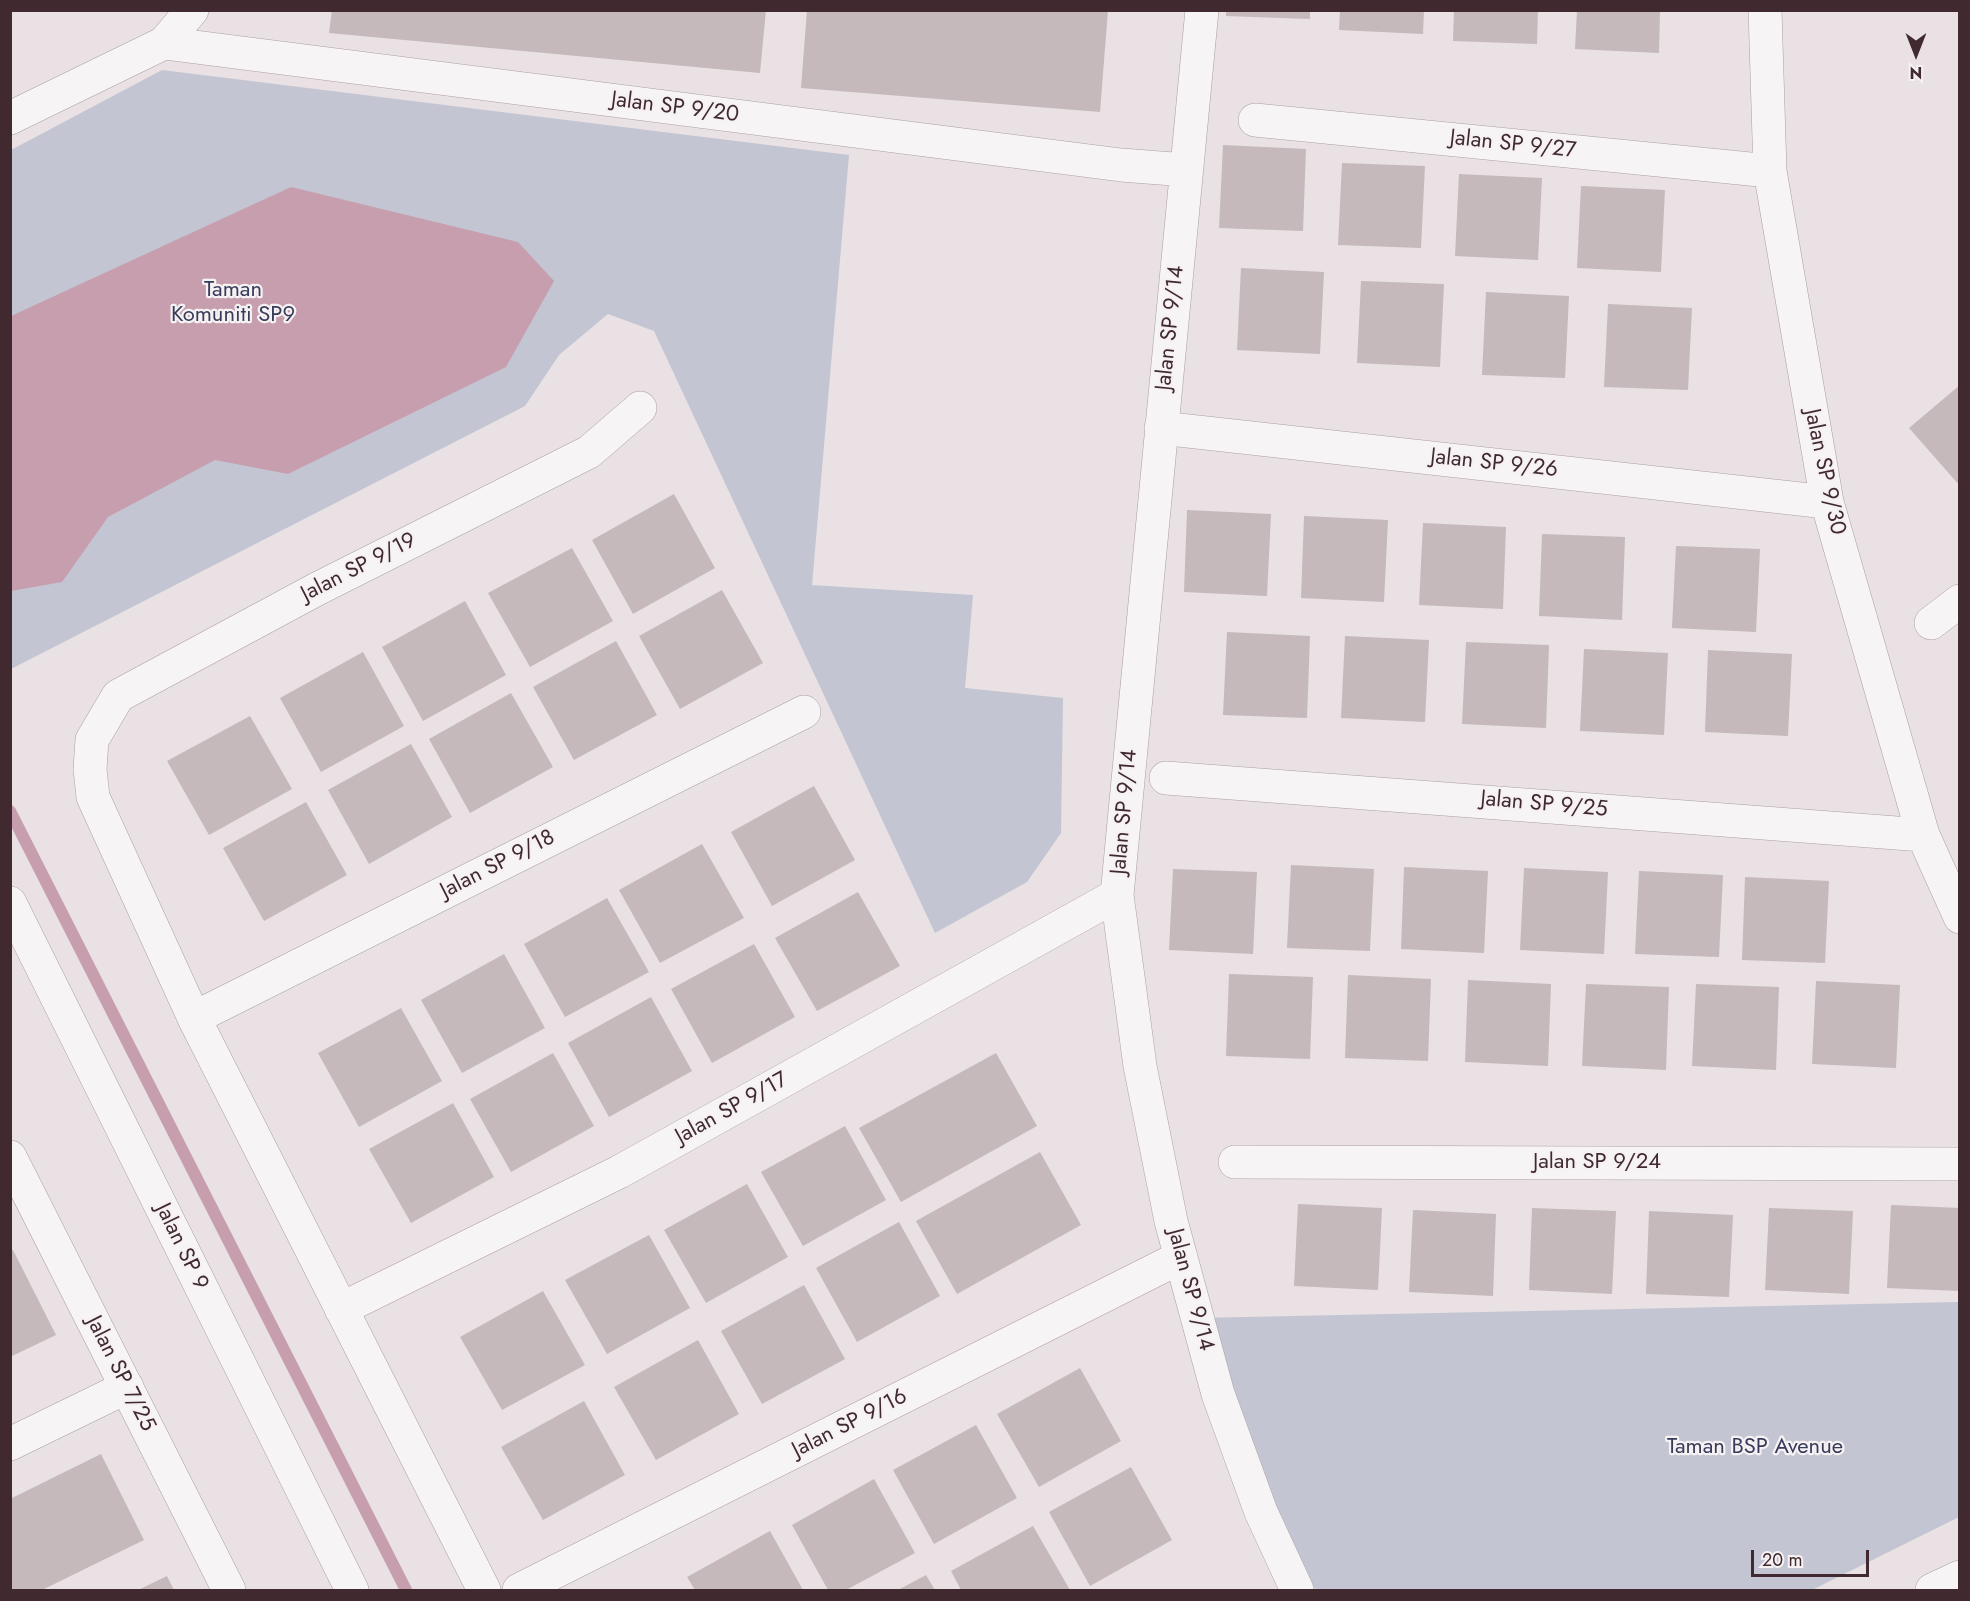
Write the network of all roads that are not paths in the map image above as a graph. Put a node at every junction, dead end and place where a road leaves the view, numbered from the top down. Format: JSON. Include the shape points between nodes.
{"nodes":[{"id":1,"x":192,"y":10,"type":"edge"},
{"id":2,"x":1202,"y":10,"type":"edge"},
{"id":3,"x":1765,"y":10,"type":"edge"},
{"id":4,"x":164,"y":43,"type":"junction"},
{"id":5,"x":10,"y":118,"type":"edge"},
{"id":6,"x":1255,"y":120,"type":"dead end"},
{"id":7,"x":1186,"y":170,"type":"junction"},
{"id":8,"x":1770,"y":171,"type":"junction"},
{"id":9,"x":640,"y":408,"type":"dead end"},
{"id":10,"x":1161,"y":428,"type":"junction"},
{"id":11,"x":1827,"y":502,"type":"junction"},
{"id":12,"x":1959,"y":601,"type":"edge"},
{"id":13,"x":1931,"y":623,"type":"dead end"},
{"id":14,"x":804,"y":712,"type":"dead end"},
{"id":15,"x":1166,"y":778,"type":"dead end"},
{"id":16,"x":1923,"y":835,"type":"junction"},
{"id":17,"x":1117,"y":895,"type":"junction"},
{"id":18,"x":10,"y":903,"type":"edge"},
{"id":19,"x":1959,"y":917,"type":"edge"},
{"id":20,"x":194,"y":1018,"type":"junction"},
{"id":21,"x":10,"y":1157,"type":"edge"},
{"id":22,"x":1235,"y":1162,"type":"dead end"},
{"id":23,"x":1959,"y":1164,"type":"edge"},
{"id":24,"x":1181,"y":1257,"type":"junction"},
{"id":25,"x":341,"y":1310,"type":"junction"},
{"id":26,"x":127,"y":1387,"type":"junction"},
{"id":27,"x":10,"y":1444,"type":"edge"},
{"id":28,"x":1959,"y":1576,"type":"edge"},
{"id":29,"x":230,"y":1590,"type":"edge"},
{"id":30,"x":352,"y":1590,"type":"edge"},
{"id":31,"x":484,"y":1590,"type":"edge"},
{"id":32,"x":519,"y":1590,"type":"edge"},
{"id":33,"x":1297,"y":1590,"type":"edge"},
{"id":34,"x":1932,"y":1590,"type":"edge"}],
"edges":[{"from":1,"to":4,"type":"street"},
{"from":2,"to":7,"type":"street","name":"Jalan SP 9/14"},
{"from":3,"to":8,"type":"street","name":"Jalan SP 9/30"},
{"from":4,"to":5,"type":"street"},
{"from":4,"to":7,"type":"street","name":"Jalan SP 9/20","via":[[1121,165]]},
{"from":6,"to":8,"type":"street","name":"Jalan SP 9/27"},
{"from":7,"to":10,"type":"street","name":"Jalan SP 9/14"},
{"from":8,"to":11,"type":"street","name":"Jalan SP 9/30"},
{"from":9,"to":20,"type":"street","name":"Jalan SP 9/19","via":[[589,452],[317,589],[118,696],[92,740],[93,797]]},
{"from":10,"to":11,"type":"street","name":"Jalan SP 9/26"},
{"from":10,"to":17,"type":"street","name":"Jalan SP 9/14"},
{"from":11,"to":16,"type":"street","name":"Jalan SP 9/30"},
{"from":12,"to":13,"type":"street"},
{"from":14,"to":20,"type":"street","name":"Jalan SP 9/18"},
{"from":15,"to":16,"type":"street","name":"Jalan SP 9/25"},
{"from":16,"to":19,"type":"street","name":"Jalan SP 9/30"},
{"from":17,"to":24,"type":"street","name":"Jalan SP 9/14","via":[[1140,1066]]},
{"from":17,"to":25,"type":"street","name":"Jalan SP 9/17","via":[[619,1172]]},
{"from":18,"to":30,"type":"street","name":"Jalan SP 9"},
{"from":20,"to":25,"type":"street"},
{"from":21,"to":26,"type":"street","name":"Jalan SP 7/25"},
{"from":22,"to":23,"type":"street","name":"Jalan SP 9/24"},
{"from":24,"to":32,"type":"street","name":"Jalan SP 9/16"},
{"from":24,"to":33,"type":"street","name":"Jalan SP 9/14","via":[[1218,1394],[1261,1512]]},
{"from":25,"to":31,"type":"street"},
{"from":26,"to":27,"type":"street"},
{"from":26,"to":29,"type":"street","name":"Jalan SP 7/25"},
{"from":28,"to":34,"type":"street"}]}
